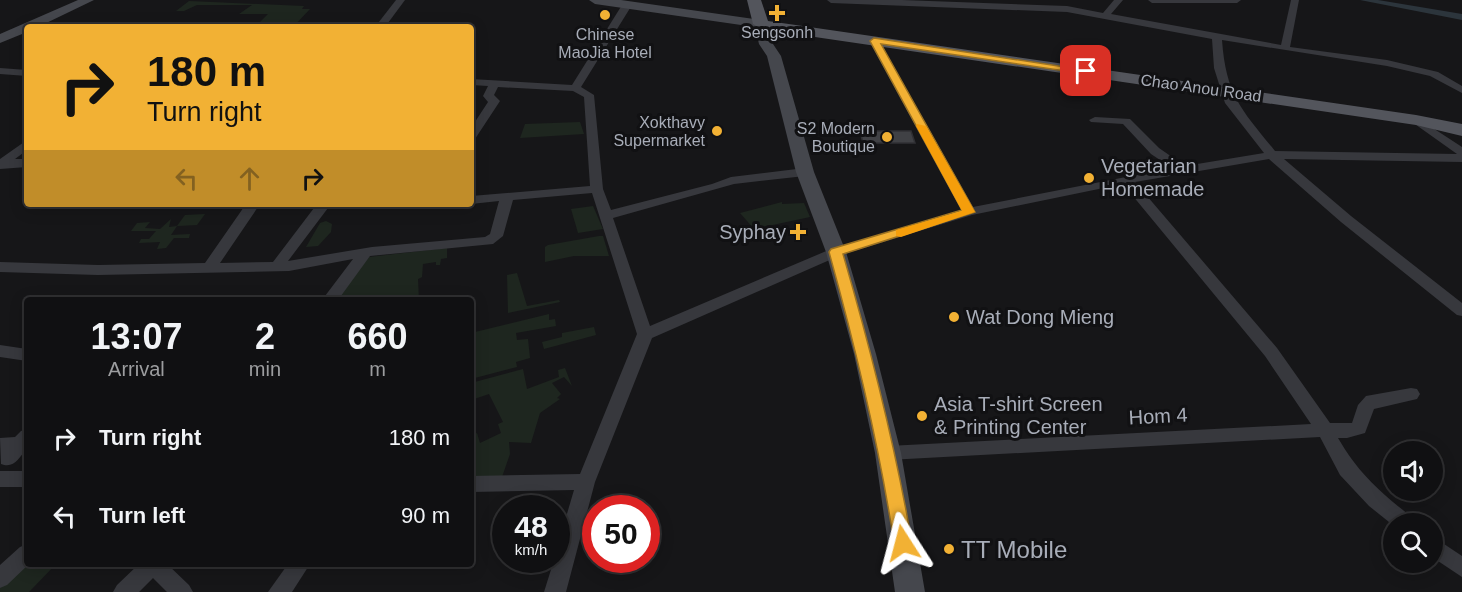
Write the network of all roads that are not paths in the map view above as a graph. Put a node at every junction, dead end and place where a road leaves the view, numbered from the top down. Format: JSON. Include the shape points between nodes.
{"nodes":[{"id":1,"x":88,"y":0,"type":"edge"},
{"id":2,"x":401,"y":0,"type":"edge"},
{"id":3,"x":595,"y":0,"type":"edge"},
{"id":4,"x":754,"y":0,"type":"edge"},
{"id":5,"x":764,"y":0,"type":"edge"},
{"id":6,"x":834,"y":0,"type":"edge"},
{"id":7,"x":1119,"y":0,"type":"edge"},
{"id":8,"x":1152,"y":0,"type":"edge"},
{"id":9,"x":1237,"y":0,"type":"edge"},
{"id":10,"x":1296,"y":0,"type":"edge"},
{"id":11,"x":1041,"y":4,"type":"edge"},
{"id":12,"x":627,"y":5,"type":"junction"},
{"id":13,"x":1105,"y":16,"type":"junction"},
{"id":14,"x":34,"y":24,"type":"edge"},
{"id":15,"x":382,"y":24,"type":"edge"},
{"id":16,"x":767,"y":25,"type":"junction"},
{"id":17,"x":24,"y":28,"type":"edge"},
{"id":18,"x":1217,"y":37,"type":"junction"},
{"id":19,"x":0,"y":39,"type":"edge"},
{"id":20,"x":874,"y":41,"type":"junction"},
{"id":21,"x":1285,"y":49,"type":"junction"},
{"id":22,"x":0,"y":71,"type":"edge"},
{"id":23,"x":24,"y":74,"type":"edge"},
{"id":24,"x":474,"y":82,"type":"edge"},
{"id":25,"x":494,"y":84,"type":"junction"},
{"id":26,"x":575,"y":88,"type":"junction"},
{"id":27,"x":1462,"y":90,"type":"edge"},
{"id":28,"x":1228,"y":92,"type":"junction"},
{"id":29,"x":1095,"y":120,"type":"dead end"},
{"id":30,"x":1416,"y":120,"type":"junction"},
{"id":31,"x":1462,"y":124,"type":"edge"},
{"id":32,"x":1462,"y":130,"type":"edge"},
{"id":33,"x":474,"y":133,"type":"edge"},
{"id":34,"x":24,"y":146,"type":"edge"},
{"id":35,"x":1462,"y":152,"type":"edge"},
{"id":36,"x":1272,"y":154,"type":"junction"},
{"id":37,"x":1462,"y":158,"type":"edge"},
{"id":38,"x":24,"y":163,"type":"edge"},
{"id":39,"x":2,"y":164,"type":"edge"},
{"id":40,"x":1182,"y":170,"type":"junction"},
{"id":41,"x":805,"y":172,"type":"junction"},
{"id":42,"x":1126,"y":180,"type":"junction"},
{"id":43,"x":597,"y":189,"type":"junction"},
{"id":44,"x":507,"y":198,"type":"junction"},
{"id":45,"x":474,"y":200,"type":"edge"},
{"id":46,"x":252,"y":207,"type":"edge"},
{"id":47,"x":322,"y":207,"type":"edge"},
{"id":48,"x":969,"y":212,"type":"junction"},
{"id":49,"x":604,"y":216,"type":"junction"},
{"id":50,"x":365,"y":252,"type":"junction"},
{"id":51,"x":836,"y":252,"type":"junction"},
{"id":52,"x":279,"y":264,"type":"junction"},
{"id":53,"x":0,"y":267,"type":"edge"},
{"id":54,"x":210,"y":267,"type":"junction"},
{"id":55,"x":1462,"y":294,"type":"edge"},
{"id":56,"x":332,"y":297,"type":"edge"},
{"id":57,"x":1446,"y":298,"type":"junction"},
{"id":58,"x":1462,"y":311,"type":"edge"},
{"id":59,"x":645,"y":334,"type":"junction"},
{"id":60,"x":0,"y":351,"type":"edge"},
{"id":61,"x":24,"y":355,"type":"edge"},
{"id":62,"x":1411,"y":393,"type":"dead end"},
{"id":63,"x":1325,"y":430,"type":"junction"},
{"id":64,"x":23,"y":440,"type":"edge"},
{"id":65,"x":4,"y":452,"type":"edge"},
{"id":66,"x":888,"y":453,"type":"junction"},
{"id":67,"x":0,"y":479,"type":"edge"},
{"id":68,"x":24,"y":479,"type":"edge"},
{"id":69,"x":586,"y":482,"type":"junction"},
{"id":70,"x":474,"y":484,"type":"edge"},
{"id":71,"x":1393,"y":513,"type":"edge"},
{"id":72,"x":1443,"y":553,"type":"edge"},
{"id":73,"x":24,"y":556,"type":"edge"},
{"id":74,"x":150,"y":567,"type":"edge"},
{"id":75,"x":156,"y":567,"type":"edge"},
{"id":76,"x":298,"y":567,"type":"edge"},
{"id":77,"x":1462,"y":568,"type":"edge"},
{"id":78,"x":0,"y":578,"type":"edge"},
{"id":79,"x":124,"y":592,"type":"edge"},
{"id":80,"x":182,"y":592,"type":"edge"},
{"id":81,"x":279,"y":592,"type":"edge"},
{"id":82,"x":555,"y":592,"type":"edge"},
{"id":83,"x":910,"y":592,"type":"edge"}],
"edges":[{"from":1,"to":14,"type":"main road"},
{"from":2,"to":15,"type":"street"},
{"from":3,"to":12,"type":"main road","name":"Chao Anou Road"},
{"from":4,"to":16,"type":"main road"},
{"from":5,"to":16,"type":"main road"},
{"from":6,"to":11,"type":"street"},
{"from":7,"to":13,"type":"street"},
{"from":8,"to":9,"type":"street"},
{"from":10,"to":21,"type":"street"},
{"from":11,"to":13,"type":"street"},
{"from":12,"to":16,"type":"main road","name":"Chao Anou Road"},
{"from":12,"to":26,"type":"street"},
{"from":13,"to":18,"type":"street"},
{"from":16,"to":20,"type":"main road","name":"Chao Anou Road"},
{"from":16,"to":41,"type":"main road","via":[[776,44],[774,56]]},
{"from":17,"to":19,"type":"main road"},
{"from":18,"to":21,"type":"street"},
{"from":18,"to":28,"type":"street","via":[[1219,68]]},
{"from":20,"to":28,"type":"main road","name":"Chao Anou Road"},
{"from":20,"to":48,"type":"street"},
{"from":21,"to":27,"type":"street","via":[[1414,69],[1443,78]]},
{"from":22,"to":23,"type":"street"},
{"from":24,"to":25,"type":"street"},
{"from":25,"to":26,"type":"street"},
{"from":25,"to":33,"type":"street","via":[[488,96],[494,101]]},
{"from":26,"to":43,"type":"street","via":[[589,95]]},
{"from":28,"to":30,"type":"main road","name":"Chao Anou Road"},
{"from":28,"to":36,"type":"street","via":[[1245,123]]},
{"from":29,"to":40,"type":"street","via":[[1126,121],[1155,151]]},
{"from":30,"to":31,"type":"main road","name":"Chao Anou Road"},
{"from":30,"to":32,"type":"main road","name":"Chao Anou Road"},
{"from":30,"to":35,"type":"street"},
{"from":34,"to":39,"type":"street"},
{"from":36,"to":37,"type":"street"},
{"from":36,"to":40,"type":"street"},
{"from":36,"to":57,"type":"street"},
{"from":38,"to":39,"type":"street"},
{"from":40,"to":42,"type":"street"},
{"from":41,"to":49,"type":"street","via":[[731,181]]},
{"from":41,"to":51,"type":"main road"},
{"from":42,"to":48,"type":"street"},
{"from":42,"to":63,"type":"street","via":[[1271,352]]},
{"from":43,"to":44,"type":"street"},
{"from":43,"to":49,"type":"street"},
{"from":44,"to":45,"type":"street"},
{"from":44,"to":50,"type":"street","via":[[494,239]]},
{"from":46,"to":54,"type":"street"},
{"from":47,"to":52,"type":"street"},
{"from":48,"to":51,"type":"street"},
{"from":49,"to":59,"type":"street"},
{"from":50,"to":52,"type":"street","via":[[311,264]]},
{"from":50,"to":56,"type":"street"},
{"from":51,"to":59,"type":"street"},
{"from":51,"to":66,"type":"main road"},
{"from":52,"to":54,"type":"street"},
{"from":53,"to":54,"type":"street"},
{"from":55,"to":57,"type":"street"},
{"from":57,"to":58,"type":"street"},
{"from":59,"to":69,"type":"street"},
{"from":60,"to":61,"type":"street"},
{"from":62,"to":63,"type":"street","name":"Hom 4","via":[[1366,405],[1359,428]]},
{"from":63,"to":66,"type":"street","name":"Hom 4"},
{"from":63,"to":71,"type":"street","via":[[1347,470]]},
{"from":64,"to":65,"type":"street"},
{"from":66,"to":83,"type":"main road"},
{"from":67,"to":68,"type":"street"},
{"from":69,"to":70,"type":"street"},
{"from":69,"to":82,"type":"street"},
{"from":72,"to":77,"type":"street"},
{"from":73,"to":78,"type":"street"},
{"from":74,"to":79,"type":"street"},
{"from":75,"to":80,"type":"street"},
{"from":76,"to":81,"type":"street"}]}
